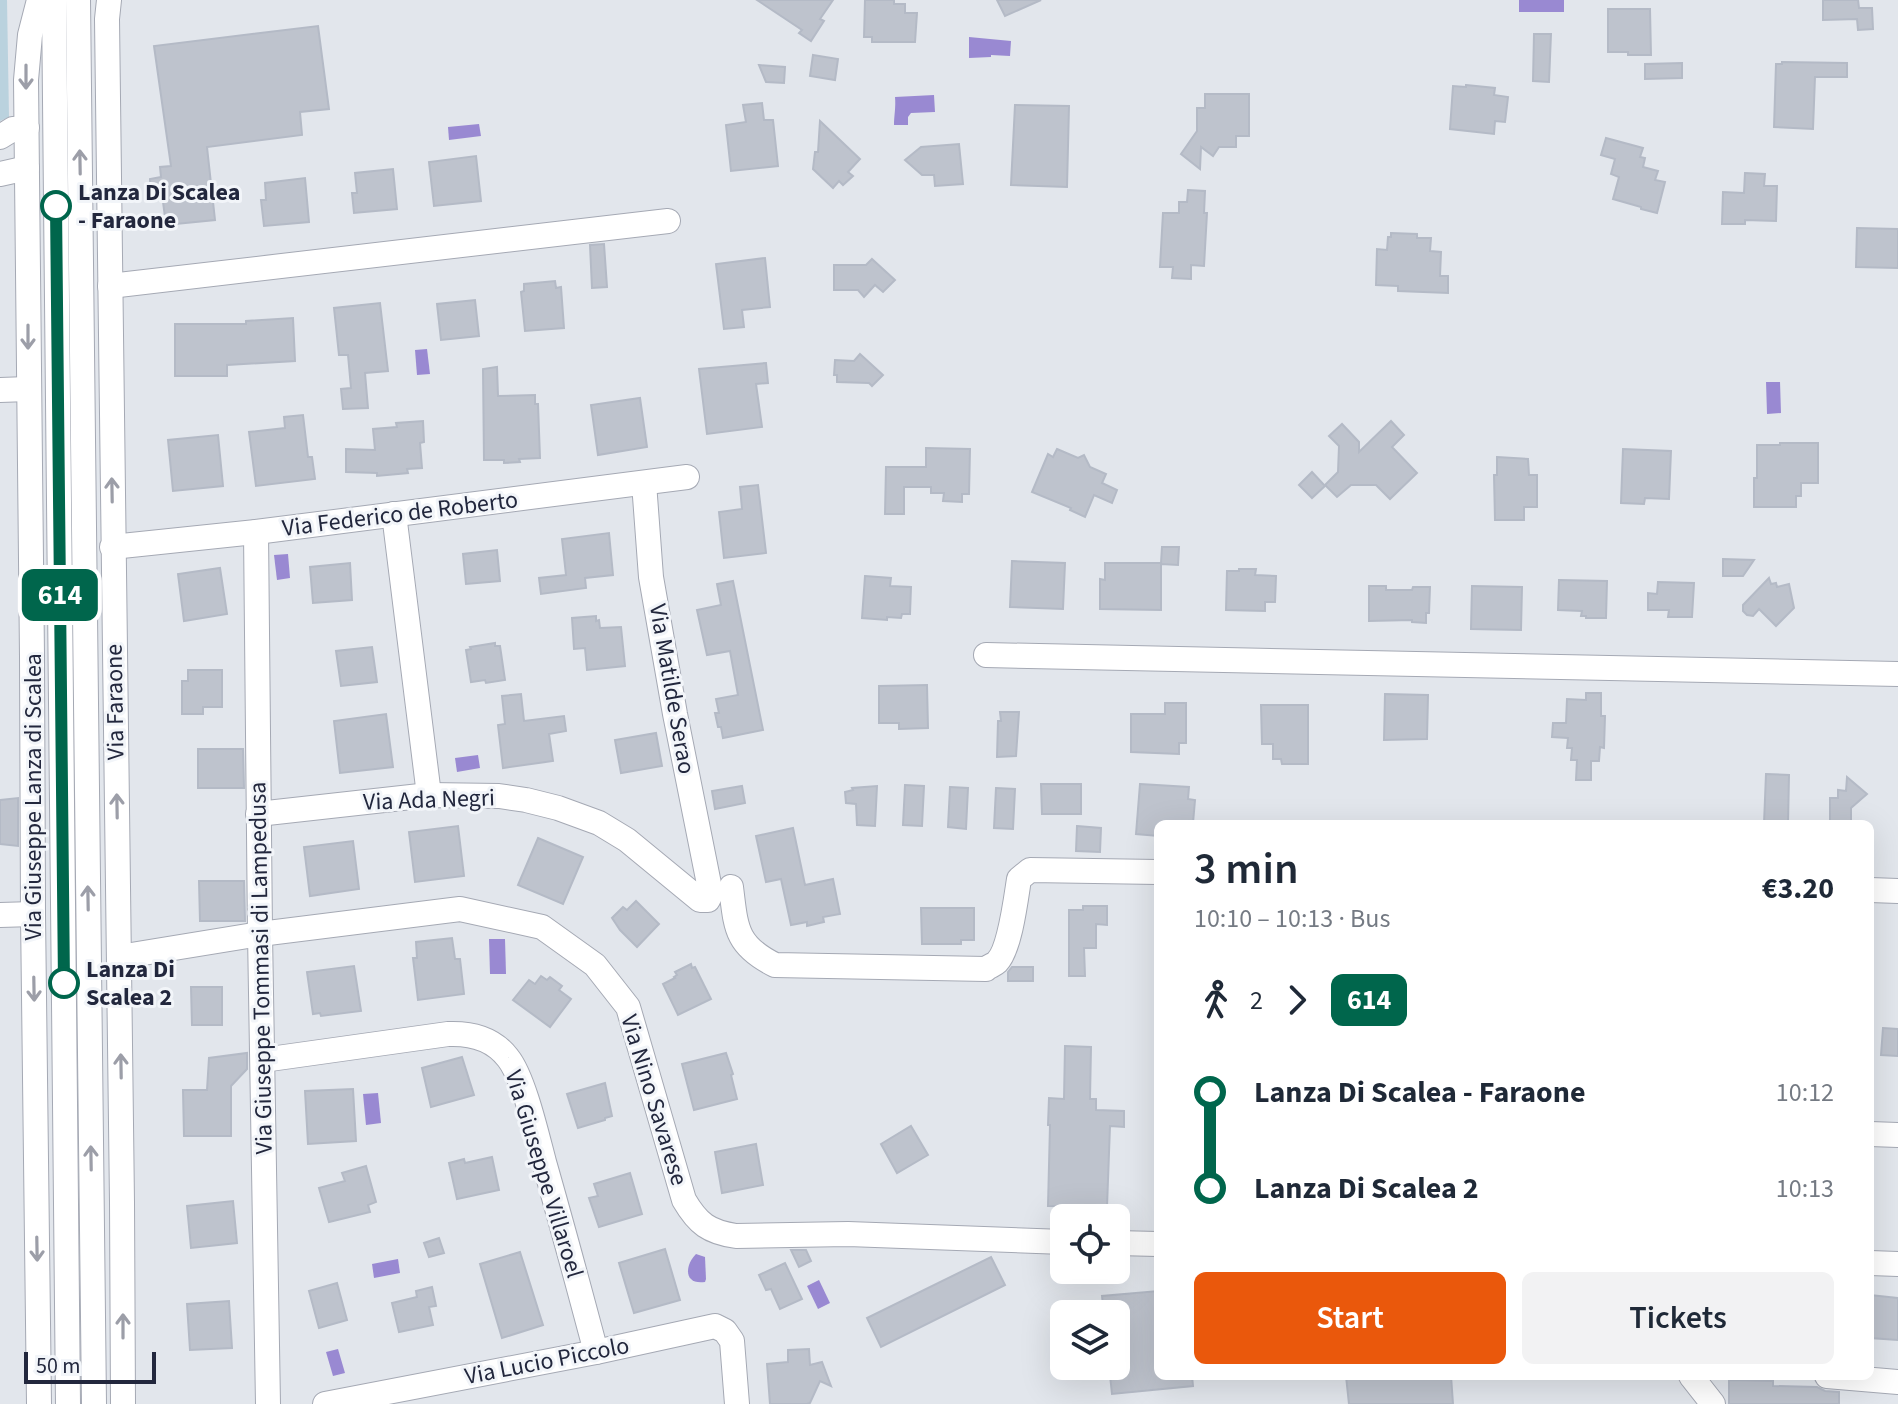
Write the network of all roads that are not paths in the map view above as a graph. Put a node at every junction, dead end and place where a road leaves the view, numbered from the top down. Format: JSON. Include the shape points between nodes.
{"nodes":[{"id":1,"x":39,"y":0,"type":"edge"},
{"id":2,"x":54,"y":0,"type":"edge"},
{"id":3,"x":78,"y":0,"type":"edge"},
{"id":4,"x":109,"y":0,"type":"edge"},
{"id":5,"x":27,"y":128,"type":"junction"},
{"id":6,"x":0,"y":137,"type":"edge"},
{"id":7,"x":27,"y":168,"type":"junction"},
{"id":8,"x":0,"y":174,"type":"edge"},
{"id":9,"x":668,"y":221,"type":"dead end"},
{"id":10,"x":110,"y":286,"type":"junction"},
{"id":11,"x":28,"y":389,"type":"junction"},
{"id":12,"x":0,"y":390,"type":"edge"},
{"id":13,"x":687,"y":477,"type":"dead end"},
{"id":14,"x":644,"y":483,"type":"junction"},
{"id":15,"x":394,"y":514,"type":"junction"},
{"id":16,"x":256,"y":532,"type":"junction"},
{"id":17,"x":112,"y":547,"type":"junction"},
{"id":18,"x":60,"y":592,"type":"junction"},
{"id":19,"x":986,"y":655,"type":"dead end"},
{"id":20,"x":1898,"y":674,"type":"edge"},
{"id":21,"x":32,"y":683,"type":"junction"},
{"id":22,"x":429,"y":795,"type":"junction"},
{"id":23,"x":258,"y":814,"type":"junction"},
{"id":24,"x":1154,"y":872,"type":"edge"},
{"id":25,"x":1874,"y":890,"type":"edge"},
{"id":26,"x":721,"y":891,"type":"junction"},
{"id":27,"x":1898,"y":891,"type":"edge"},
{"id":28,"x":33,"y":914,"type":"junction"},
{"id":29,"x":0,"y":915,"type":"edge"},
{"id":30,"x":260,"y":934,"type":"junction"},
{"id":31,"x":119,"y":957,"type":"junction"},
{"id":32,"x":263,"y":1060,"type":"junction"},
{"id":33,"x":1874,"y":1134,"type":"edge"},
{"id":34,"x":1898,"y":1135,"type":"edge"},
{"id":35,"x":1050,"y":1241,"type":"edge"},
{"id":36,"x":1130,"y":1243,"type":"edge"},
{"id":37,"x":1154,"y":1244,"type":"edge"},
{"id":38,"x":1874,"y":1263,"type":"edge"},
{"id":39,"x":1898,"y":1264,"type":"edge"},
{"id":40,"x":596,"y":1352,"type":"junction"},
{"id":41,"x":1694,"y":1380,"type":"edge"},
{"id":42,"x":1874,"y":1380,"type":"edge"},
{"id":43,"x":1898,"y":1382,"type":"edge"},
{"id":44,"x":39,"y":1404,"type":"edge"},
{"id":45,"x":68,"y":1404,"type":"edge"},
{"id":46,"x":94,"y":1404,"type":"edge"},
{"id":47,"x":123,"y":1404,"type":"edge"},
{"id":48,"x":268,"y":1404,"type":"edge"},
{"id":49,"x":325,"y":1404,"type":"edge"},
{"id":50,"x":737,"y":1404,"type":"edge"},
{"id":51,"x":1713,"y":1404,"type":"edge"}],
"edges":[{"from":1,"to":5,"type":"street","name":"Via Giuseppe Lanza di Scalea","one_way":true,"via":[[26,61]]},
{"from":2,"to":18,"type":"street","name":"Via Giuseppe Lanza di Scalea"},
{"from":46,"to":3,"type":"street","one_way":true},
{"from":4,"to":10,"type":"street","name":"Via Faraone"},
{"from":5,"to":6,"type":"street"},
{"from":5,"to":7,"type":"street","name":"Via Giuseppe Lanza di Scalea"},
{"from":7,"to":8,"type":"street"},
{"from":7,"to":11,"type":"street","name":"Via Giuseppe Lanza di Scalea","one_way":true},
{"from":9,"to":10,"type":"street"},
{"from":17,"to":10,"type":"street","name":"Via Faraone","one_way":true},
{"from":11,"to":12,"type":"street"},
{"from":11,"to":21,"type":"street","name":"Via Giuseppe Lanza di Scalea"},
{"from":13,"to":14,"type":"street","name":"Via Federico de Roberto"},
{"from":14,"to":15,"type":"street","name":"Via Federico de Roberto"},
{"from":14,"to":26,"type":"street","name":"Via Matilde Serao","via":[[651,577],[675,714]]},
{"from":15,"to":16,"type":"street","name":"Via Federico de Roberto"},
{"from":15,"to":22,"type":"street"},
{"from":16,"to":17,"type":"street","name":"Via Federico de Roberto"},
{"from":16,"to":23,"type":"street","name":"Via Giuseppe Tommasi di Lampedusa"},
{"from":31,"to":17,"type":"street","name":"Via Faraone","one_way":true},
{"from":18,"to":21,"type":"street"},
{"from":18,"to":45,"type":"street","name":"Via Giuseppe Lanza di Scalea"},
{"from":19,"to":20,"type":"street"},
{"from":21,"to":28,"type":"street","name":"Via Giuseppe Lanza di Scalea"},
{"from":22,"to":23,"type":"street","name":"Via Ada Negri"},
{"from":22,"to":26,"type":"street","name":"Via Ada Negri","via":[[499,796],[558,808],[627,840],[702,901]]},
{"from":23,"to":30,"type":"street","name":"Via Giuseppe Tommasi di Lampedusa"},
{"from":24,"to":26,"type":"street","name":"Via Matilde Serao","via":[[1030,870],[1019,879],[1004,951],[986,969],[775,965],[746,943]]},
{"from":25,"to":27,"type":"street"},
{"from":28,"to":29,"type":"street"},
{"from":28,"to":44,"type":"street","name":"Via Giuseppe Lanza di Scalea","one_way":true},
{"from":30,"to":31,"type":"street","name":"Via Nino Savarese"},
{"from":30,"to":32,"type":"street","name":"Via Giuseppe Tommasi di Lampedusa"},
{"from":30,"to":35,"type":"street","name":"Via Nino Savarese","via":[[460,909],[542,927],[595,965],[628,1007],[684,1200],[692,1215],[720,1233]]},
{"from":47,"to":31,"type":"street","name":"Via Faraone","one_way":true},
{"from":32,"to":40,"type":"street","name":"Via Giuseppe Villaroel","via":[[448,1034],[474,1035],[497,1046],[517,1074],[536,1132]]},
{"from":32,"to":48,"type":"street","name":"Via Giuseppe Tommasi di Lampedusa"},
{"from":33,"to":34,"type":"street"},
{"from":36,"to":37,"type":"street"},
{"from":38,"to":39,"type":"street"},
{"from":40,"to":49,"type":"street","name":"Via Lucio Piccolo"},
{"from":40,"to":50,"type":"street","name":"Via Lucio Piccolo","via":[[721,1327],[732,1341]]},
{"from":41,"to":51,"type":"street"},
{"from":42,"to":43,"type":"street"}]}
